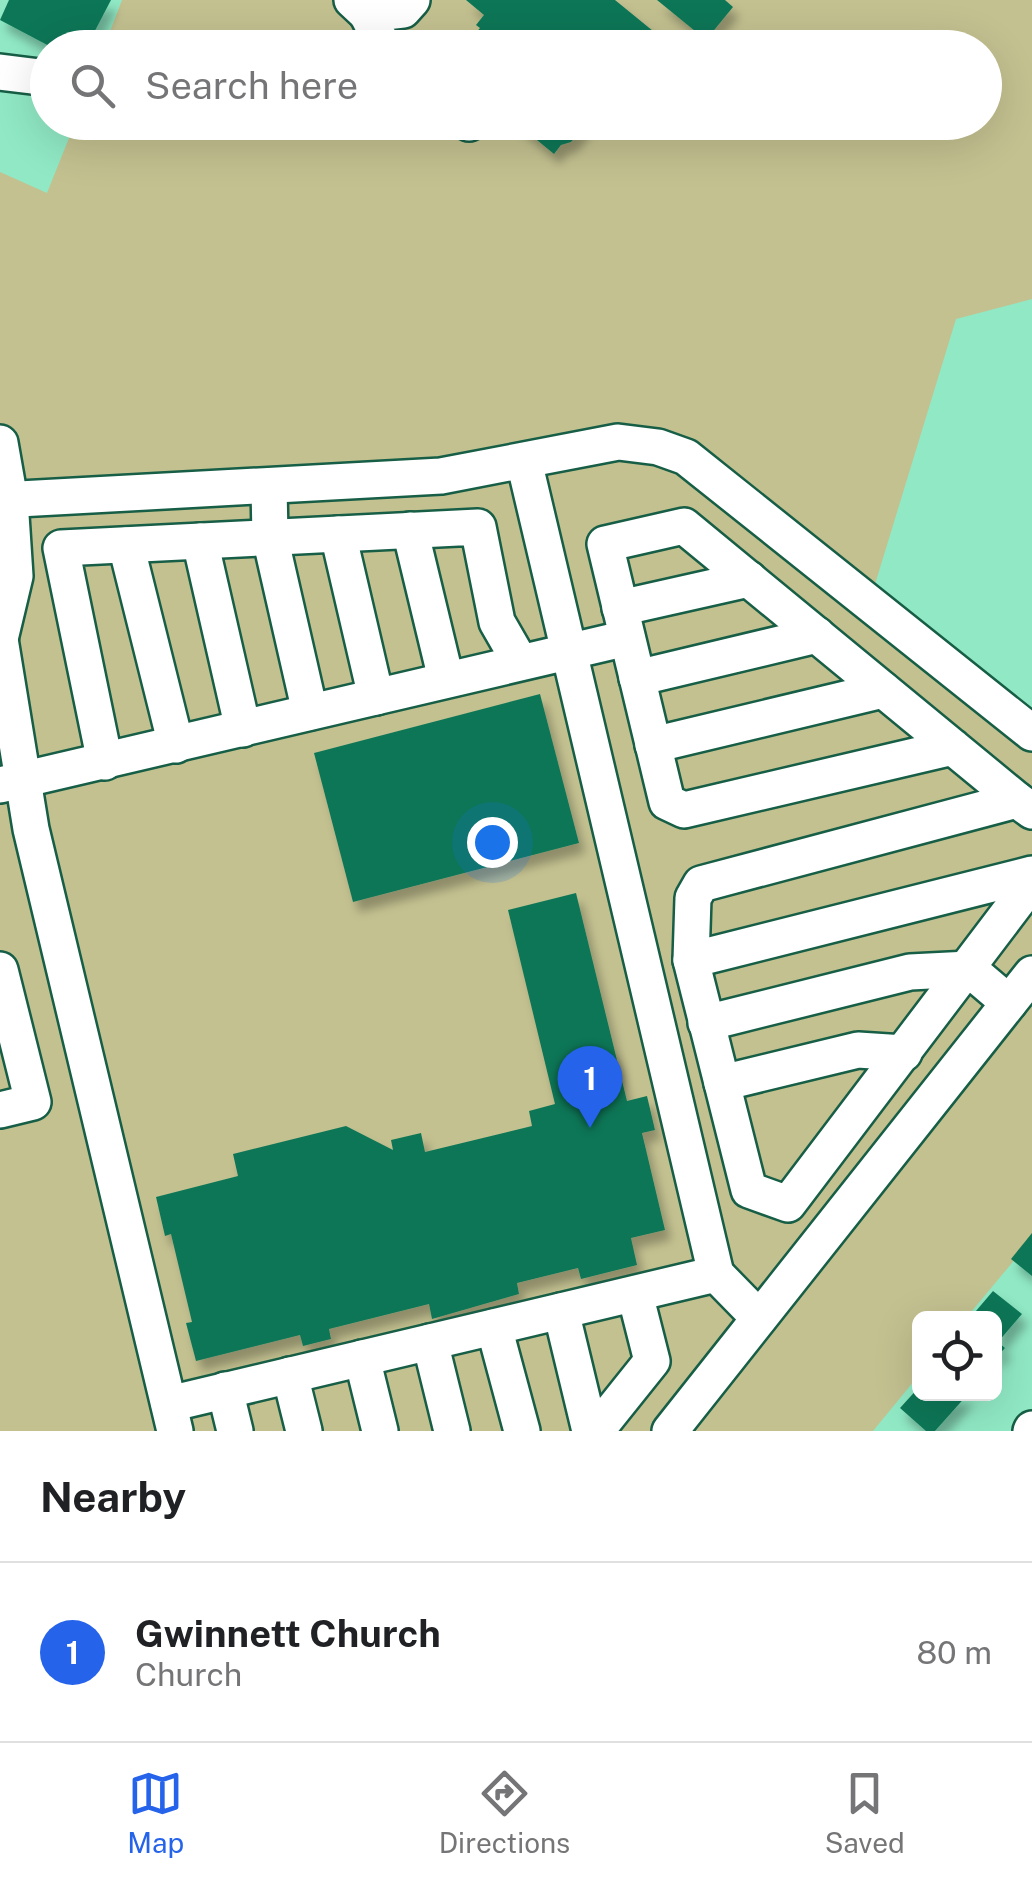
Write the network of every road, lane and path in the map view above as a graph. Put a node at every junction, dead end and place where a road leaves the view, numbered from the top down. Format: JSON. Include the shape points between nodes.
{"nodes":[{"id":1,"x":412,"y":0,"type":"edge"},
{"id":2,"x":359,"y":7,"type":"edge"},
{"id":3,"x":373,"y":30,"type":"edge"},
{"id":4,"x":0,"y":72,"type":"edge"},
{"id":5,"x":30,"y":76,"type":"edge"},
{"id":6,"x":0,"y":444,"type":"edge"},
{"id":7,"x":524,"y":461,"type":"junction"},
{"id":8,"x":270,"y":486,"type":"junction"},
{"id":9,"x":5,"y":500,"type":"edge"},
{"id":10,"x":410,"y":530,"type":"junction"},
{"id":11,"x":338,"y":534,"type":"junction"},
{"id":12,"x":270,"y":537,"type":"junction"},
{"id":13,"x":200,"y":541,"type":"junction"},
{"id":14,"x":126,"y":545,"type":"junction"},
{"id":15,"x":749,"y":580,"type":"junction"},
{"id":16,"x":624,"y":623,"type":"junction"},
{"id":17,"x":817,"y":635,"type":"junction"},
{"id":18,"x":0,"y":639,"type":"edge"},
{"id":19,"x":568,"y":650,"type":"junction"},
{"id":20,"x":520,"y":662,"type":"junction"},
{"id":21,"x":637,"y":678,"type":"junction"},
{"id":22,"x":446,"y":680,"type":"junction"},
{"id":23,"x":883,"y":690,"type":"junction"},
{"id":24,"x":376,"y":696,"type":"junction"},
{"id":25,"x":310,"y":712,"type":"junction"},
{"id":26,"x":243,"y":729,"type":"junction"},
{"id":27,"x":1032,"y":733,"type":"edge"},
{"id":28,"x":176,"y":744,"type":"junction"},
{"id":29,"x":653,"y":745,"type":"junction"},
{"id":30,"x":953,"y":747,"type":"junction"},
{"id":31,"x":105,"y":762,"type":"junction"},
{"id":32,"x":12,"y":783,"type":"edge"},
{"id":33,"x":1025,"y":805,"type":"edge"},
{"id":34,"x":1032,"y":874,"type":"edge"},
{"id":35,"x":1032,"y":882,"type":"edge"},
{"id":36,"x":690,"y":960,"type":"junction"},
{"id":37,"x":969,"y":968,"type":"junction"},
{"id":38,"x":0,"y":973,"type":"edge"},
{"id":39,"x":1032,"y":974,"type":"edge"},
{"id":40,"x":1009,"y":1003,"type":"junction"},
{"id":41,"x":706,"y":1023,"type":"junction"},
{"id":42,"x":904,"y":1053,"type":"junction"},
{"id":43,"x":722,"y":1084,"type":"junction"},
{"id":44,"x":0,"y":1110,"type":"edge"},
{"id":45,"x":716,"y":1274,"type":"junction"},
{"id":46,"x":635,"y":1294,"type":"junction"},
{"id":47,"x":561,"y":1311,"type":"junction"},
{"id":48,"x":760,"y":1318,"type":"junction"},
{"id":49,"x":494,"y":1327,"type":"junction"},
{"id":50,"x":430,"y":1342,"type":"junction"},
{"id":51,"x":362,"y":1358,"type":"junction"},
{"id":52,"x":290,"y":1375,"type":"junction"},
{"id":53,"x":225,"y":1390,"type":"junction"},
{"id":54,"x":172,"y":1417,"type":"edge"},
{"id":55,"x":235,"y":1431,"type":"edge"},
{"id":56,"x":304,"y":1431,"type":"edge"},
{"id":57,"x":380,"y":1431,"type":"edge"},
{"id":58,"x":452,"y":1431,"type":"edge"},
{"id":59,"x":522,"y":1431,"type":"edge"},
{"id":60,"x":593,"y":1431,"type":"edge"},
{"id":61,"x":670,"y":1431,"type":"edge"}],
"edges":[{"from":1,"to":2,"type":"lane","via":[[402,10]]},
{"from":2,"to":3,"type":"lane"},
{"from":4,"to":5,"type":"lane"},
{"from":6,"to":9,"type":"lane"},
{"from":7,"to":8,"type":"lane","via":[[441,476]]},
{"from":7,"to":19,"type":"lane"},
{"from":7,"to":27,"type":"lane","via":[[618,442],[686,456]]},
{"from":8,"to":9,"type":"lane"},
{"from":8,"to":12,"type":"lane"},
{"from":9,"to":18,"type":"lane","via":[[15,576]]},
{"from":10,"to":11,"type":"lane"},
{"from":10,"to":20,"type":"lane","via":[[478,526],[497,622]]},
{"from":10,"to":22,"type":"lane"},
{"from":11,"to":12,"type":"lane"},
{"from":11,"to":24,"type":"lane"},
{"from":12,"to":13,"type":"lane"},
{"from":12,"to":25,"type":"lane"},
{"from":13,"to":14,"type":"lane"},
{"from":13,"to":26,"type":"lane"},
{"from":14,"to":28,"type":"lane"},
{"from":14,"to":31,"type":"lane","via":[[61,548]]},
{"from":15,"to":16,"type":"lane"},
{"from":15,"to":16,"type":"lane","via":[[684,526],[604,544]]},
{"from":15,"to":17,"type":"lane"},
{"from":16,"to":19,"type":"lane"},
{"from":16,"to":21,"type":"lane"},
{"from":17,"to":21,"type":"lane"},
{"from":17,"to":23,"type":"lane"},
{"from":18,"to":32,"type":"lane"},
{"from":19,"to":20,"type":"lane"},
{"from":19,"to":45,"type":"lane"},
{"from":20,"to":22,"type":"lane"},
{"from":21,"to":29,"type":"lane"},
{"from":22,"to":24,"type":"lane"},
{"from":23,"to":29,"type":"lane"},
{"from":23,"to":30,"type":"lane"},
{"from":24,"to":25,"type":"lane"},
{"from":25,"to":26,"type":"lane"},
{"from":26,"to":28,"type":"lane"},
{"from":28,"to":31,"type":"lane"},
{"from":29,"to":30,"type":"lane","via":[[667,802],[684,810]]},
{"from":30,"to":33,"type":"lane"},
{"from":31,"to":32,"type":"lane"},
{"from":32,"to":54,"type":"lane","via":[[35,848]]},
{"from":33,"to":36,"type":"lane","via":[[700,884],[693,898]]},
{"from":34,"to":36,"type":"lane"},
{"from":35,"to":37,"type":"lane"},
{"from":36,"to":41,"type":"lane"},
{"from":37,"to":40,"type":"lane"},
{"from":37,"to":41,"type":"lane","via":[[910,972]]},
{"from":37,"to":42,"type":"lane"},
{"from":38,"to":44,"type":"lane","via":[[33,1102]]},
{"from":39,"to":40,"type":"lane"},
{"from":40,"to":48,"type":"lane"},
{"from":41,"to":43,"type":"lane"},
{"from":42,"to":43,"type":"lane","via":[[858,1050]]},
{"from":42,"to":43,"type":"lane","via":[[788,1204],[748,1190]]},
{"from":45,"to":46,"type":"lane"},
{"from":45,"to":48,"type":"lane"},
{"from":46,"to":47,"type":"lane"},
{"from":46,"to":60,"type":"lane","via":[[652,1361]]},
{"from":47,"to":49,"type":"lane"},
{"from":47,"to":60,"type":"lane"},
{"from":48,"to":61,"type":"lane"},
{"from":49,"to":50,"type":"lane"},
{"from":49,"to":59,"type":"lane"},
{"from":50,"to":51,"type":"lane"},
{"from":50,"to":58,"type":"lane"},
{"from":51,"to":52,"type":"lane"},
{"from":51,"to":57,"type":"lane"},
{"from":52,"to":53,"type":"lane"},
{"from":52,"to":56,"type":"lane"},
{"from":53,"to":54,"type":"lane"},
{"from":53,"to":55,"type":"lane"}]}
